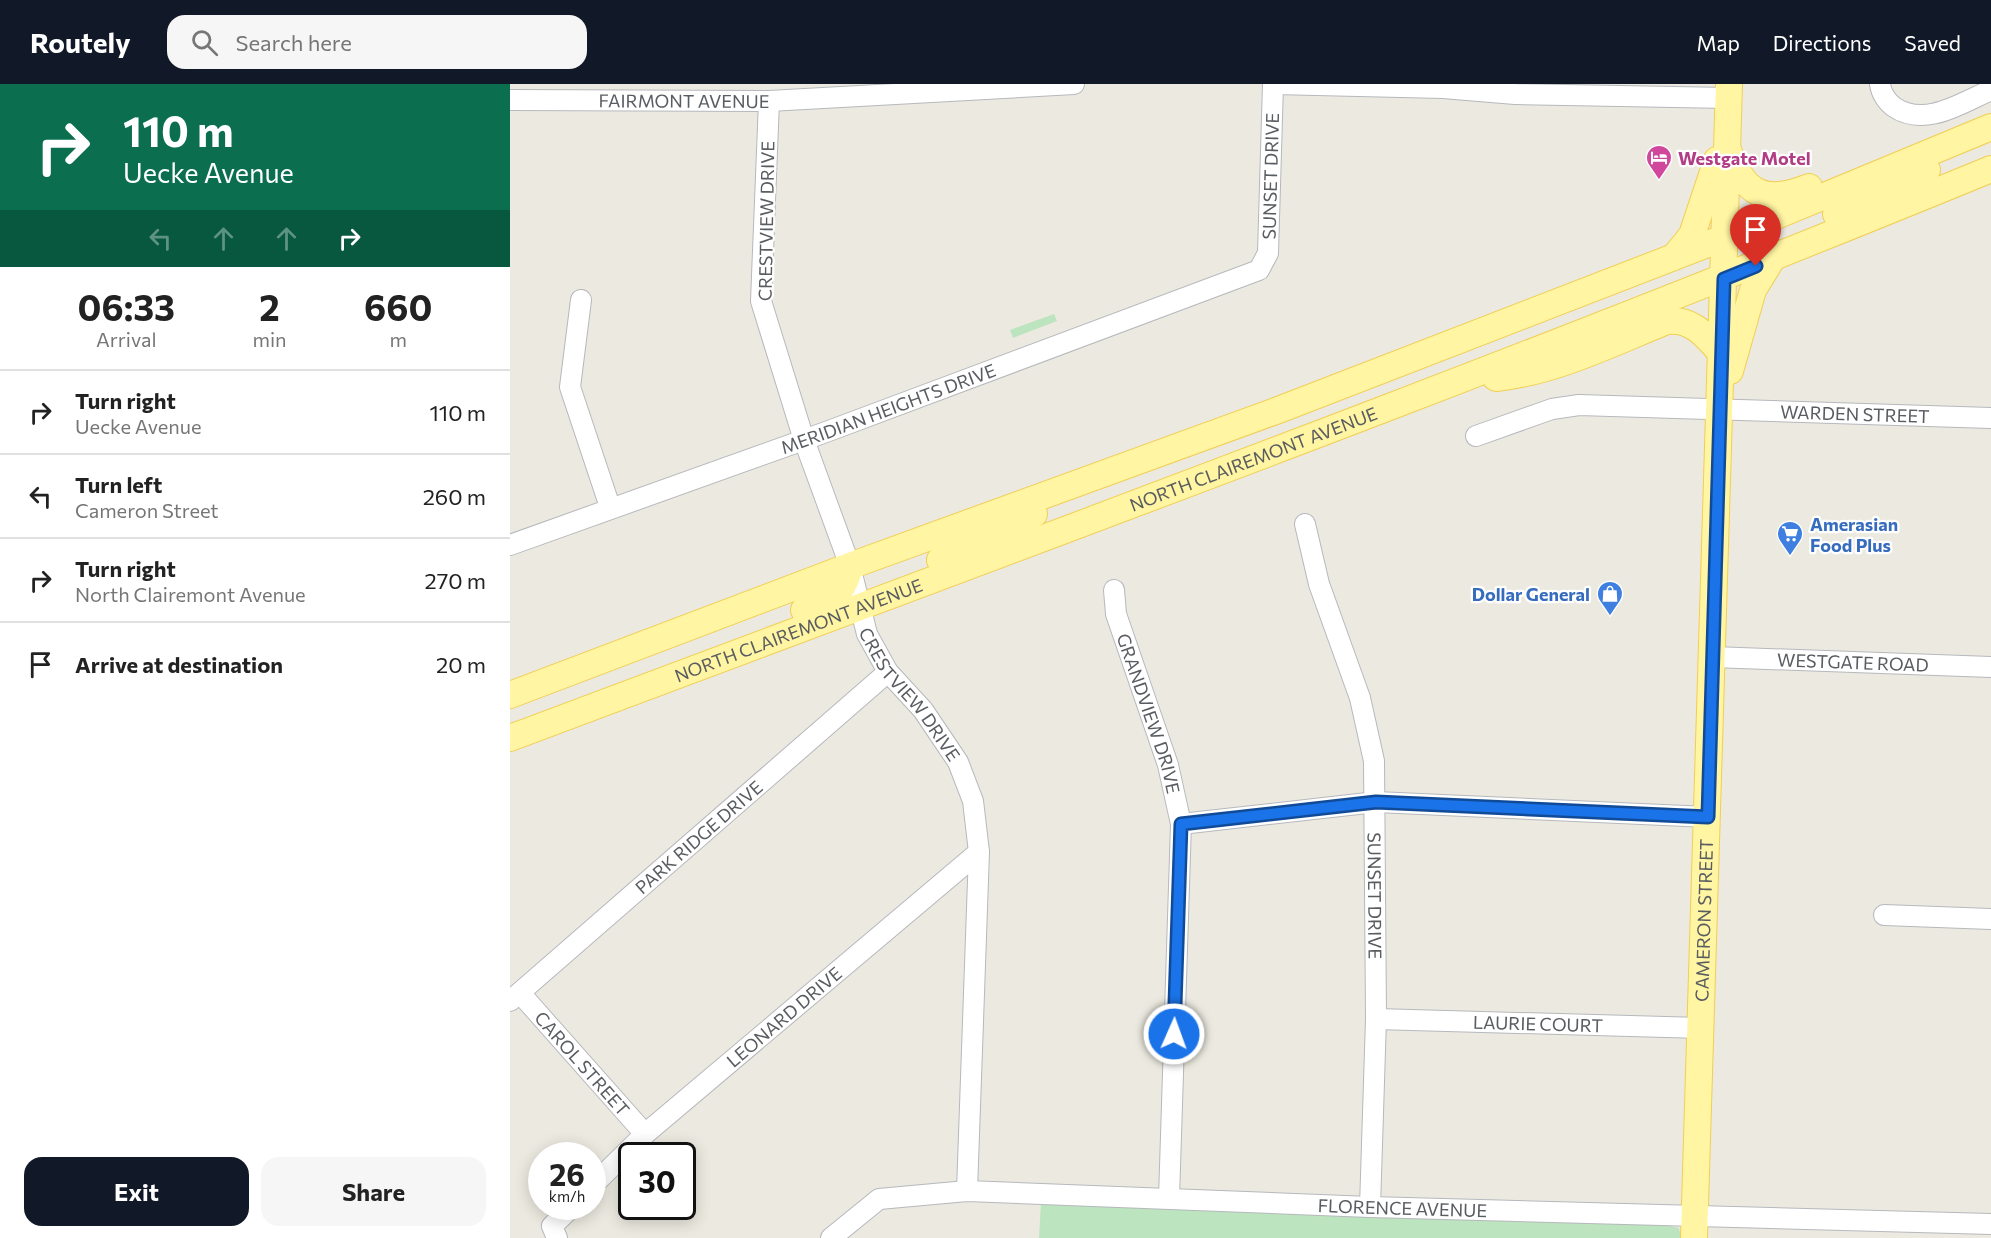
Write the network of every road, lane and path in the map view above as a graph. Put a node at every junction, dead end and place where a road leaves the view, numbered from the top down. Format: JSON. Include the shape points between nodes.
{"nodes":[{"id":1,"x":1074,"y":84,"type":"edge"},
{"id":2,"x":1273,"y":84,"type":"edge"},
{"id":3,"x":1880,"y":84,"type":"edge"},
{"id":4,"x":965,"y":86,"type":"edge"},
{"id":5,"x":1991,"y":90,"type":"edge"},
{"id":6,"x":510,"y":100,"type":"edge"},
{"id":7,"x":769,"y":101,"type":"junction"},
{"id":8,"x":1728,"y":112,"type":"edge"},
{"id":9,"x":1991,"y":127,"type":"edge"},
{"id":10,"x":1991,"y":144,"type":"edge"},
{"id":11,"x":1930,"y":152,"type":"junction"},
{"id":12,"x":1991,"y":169,"type":"edge"},
{"id":13,"x":1723,"y":238,"type":"junction"},
{"id":14,"x":1674,"y":258,"type":"junction"},
{"id":15,"x":1772,"y":259,"type":"junction"},
{"id":16,"x":1263,"y":266,"type":"joint"},
{"id":17,"x":1724,"y":279,"type":"junction"},
{"id":18,"x":581,"y":300,"type":"dead end"},
{"id":19,"x":1721,"y":353,"type":"junction"},
{"id":20,"x":1480,"y":373,"type":"junction"},
{"id":21,"x":1457,"y":382,"type":"junction"},
{"id":22,"x":1719,"y":409,"type":"junction"},
{"id":23,"x":1991,"y":418,"type":"edge"},
{"id":24,"x":1476,"y":436,"type":"dead end"},
{"id":25,"x":804,"y":440,"type":"junction"},
{"id":26,"x":1096,"y":478,"type":"junction"},
{"id":27,"x":610,"y":507,"type":"junction"},
{"id":28,"x":1305,"y":524,"type":"dead end"},
{"id":29,"x":510,"y":545,"type":"edge"},
{"id":30,"x":850,"y":566,"type":"junction"},
{"id":31,"x":1114,"y":590,"type":"dead end"},
{"id":32,"x":859,"y":607,"type":"junction"},
{"id":33,"x":1713,"y":657,"type":"junction"},
{"id":34,"x":1991,"y":667,"type":"edge"},
{"id":35,"x":888,"y":672,"type":"junction"},
{"id":36,"x":652,"y":685,"type":"junction"},
{"id":37,"x":510,"y":695,"type":"edge"},
{"id":38,"x":510,"y":738,"type":"edge"},
{"id":39,"x":1376,"y":802,"type":"junction"},
{"id":40,"x":1708,"y":817,"type":"junction"},
{"id":41,"x":1181,"y":824,"type":"junction"},
{"id":42,"x":979,"y":852,"type":"junction"},
{"id":43,"x":1884,"y":915,"type":"dead end"},
{"id":44,"x":1991,"y":919,"type":"edge"},
{"id":45,"x":515,"y":997,"type":"edge"},
{"id":46,"x":1376,"y":1019,"type":"junction"},
{"id":47,"x":1701,"y":1028,"type":"junction"},
{"id":48,"x":645,"y":1134,"type":"junction"},
{"id":49,"x":606,"y":1172,"type":"edge"},
{"id":50,"x":967,"y":1191,"type":"junction"},
{"id":51,"x":1169,"y":1198,"type":"junction"},
{"id":52,"x":1370,"y":1207,"type":"junction"},
{"id":53,"x":558,"y":1220,"type":"edge"},
{"id":54,"x":1991,"y":1224,"type":"edge"},
{"id":55,"x":1695,"y":1227,"type":"edge"},
{"id":56,"x":1895,"y":1229,"type":"edge"},
{"id":57,"x":557,"y":1238,"type":"edge"},
{"id":58,"x":831,"y":1238,"type":"edge"}],
"edges":[{"from":1,"to":4,"type":"street","name":"FAIRMONT AVENUE"},
{"from":2,"to":8,"type":"street","via":[[1443,88]]},
{"from":2,"to":16,"type":"street","name":"SUNSET DRIVE","via":[[1268,253]]},
{"from":3,"to":5,"type":"street","via":[[1889,104],[1922,116]]},
{"from":4,"to":7,"type":"street","name":"FAIRMONT AVENUE"},
{"from":6,"to":7,"type":"street","name":"FAIRMONT AVENUE"},
{"from":7,"to":25,"type":"street","name":"CRESTVIEW DRIVE","via":[[761,301]]},
{"from":8,"to":11,"type":"main road","via":[[1733,165],[1746,185],[1757,193],[1776,197],[1843,172]]},
{"from":8,"to":13,"type":"main road","name":"CAMERON STREET"},
{"from":8,"to":14,"type":"main road","via":[[1694,231]]},
{"from":9,"to":11,"type":"main road","name":"NORTH CLAIREMONT AVENUE"},
{"from":10,"to":17,"type":"main road","via":[[1753,250],[1732,265]]},
{"from":11,"to":13,"type":"main road","name":"NORTH CLAIREMONT AVENUE"},
{"from":12,"to":15,"type":"main road","name":"NORTH CLAIREMONT AVENUE"},
{"from":13,"to":14,"type":"main road","name":"NORTH CLAIREMONT AVENUE"},
{"from":13,"to":17,"type":"main road","name":"CAMERON STREET"},
{"from":13,"to":20,"type":"main road","via":[[1718,253],[1704,270],[1536,338]]},
{"from":14,"to":26,"type":"main road","name":"NORTH CLAIREMONT AVENUE"},
{"from":15,"to":17,"type":"main road","name":"NORTH CLAIREMONT AVENUE"},
{"from":15,"to":22,"type":"main road","via":[[1753,290]]},
{"from":16,"to":25,"type":"street","name":"MERIDIAN HEIGHTS DRIVE","via":[[1249,276]]},
{"from":17,"to":19,"type":"main road","name":"CAMERON STREET"},
{"from":17,"to":20,"type":"main road","name":"NORTH CLAIREMONT AVENUE"},
{"from":18,"to":27,"type":"street","via":[[570,387]]},
{"from":19,"to":21,"type":"main road","via":[[1701,331],[1678,320],[1667,321],[1522,375]]},
{"from":19,"to":22,"type":"main road","name":"CAMERON STREET"},
{"from":20,"to":21,"type":"main road","name":"NORTH CLAIREMONT AVENUE"},
{"from":21,"to":32,"type":"main road","name":"NORTH CLAIREMONT AVENUE"},
{"from":22,"to":23,"type":"street","name":"WARDEN STREET"},
{"from":22,"to":24,"type":"street","name":"WARDEN STREET","via":[[1579,405],[1552,409]]},
{"from":22,"to":33,"type":"main road","name":"CAMERON STREET"},
{"from":25,"to":27,"type":"street","name":"MERIDIAN HEIGHTS DRIVE"},
{"from":25,"to":30,"type":"street","name":"CRESTVIEW DRIVE"},
{"from":26,"to":30,"type":"main road","name":"NORTH CLAIREMONT AVENUE"},
{"from":26,"to":32,"type":"main road","via":[[989,538],[876,586]]},
{"from":27,"to":29,"type":"street","name":"MERIDIAN HEIGHTS DRIVE"},
{"from":28,"to":39,"type":"street","name":"SUNSET DRIVE","via":[[1319,584],[1360,698],[1374,761]]},
{"from":30,"to":32,"type":"street","name":"CRESTVIEW DRIVE"},
{"from":30,"to":36,"type":"main road","via":[[844,585],[832,600],[720,644]]},
{"from":30,"to":37,"type":"main road","name":"NORTH CLAIREMONT AVENUE"},
{"from":31,"to":41,"type":"street","name":"GRANDVIEW DRIVE","via":[[1116,614],[1168,765]]},
{"from":32,"to":35,"type":"street","name":"CRESTVIEW DRIVE","via":[[867,634]]},
{"from":32,"to":36,"type":"main road","name":"NORTH CLAIREMONT AVENUE"},
{"from":33,"to":34,"type":"street","name":"WESTGATE ROAD"},
{"from":33,"to":40,"type":"main road","name":"CAMERON STREET"},
{"from":35,"to":42,"type":"street","name":"CRESTVIEW DRIVE","via":[[923,710],[958,762],[973,801]]},
{"from":35,"to":45,"type":"street","name":"PARK RIDGE DRIVE"},
{"from":36,"to":38,"type":"main road","name":"NORTH CLAIREMONT AVENUE"},
{"from":39,"to":40,"type":"street"},
{"from":39,"to":41,"type":"street"},
{"from":39,"to":46,"type":"street","name":"SUNSET DRIVE"},
{"from":40,"to":47,"type":"main road","name":"CAMERON STREET"},
{"from":41,"to":51,"type":"street","name":"GRANDVIEW DRIVE"},
{"from":42,"to":48,"type":"street","name":"LEONARD DRIVE"},
{"from":42,"to":50,"type":"street","name":"CRESTVIEW DRIVE"},
{"from":43,"to":44,"type":"street"},
{"from":45,"to":48,"type":"street","name":"CAROL STREET"},
{"from":46,"to":47,"type":"street","name":"LAURIE COURT"},
{"from":46,"to":52,"type":"street","name":"SUNSET DRIVE"},
{"from":47,"to":55,"type":"main road","name":"CAMERON STREET"},
{"from":48,"to":49,"type":"street","name":"LEONARD DRIVE"},
{"from":50,"to":51,"type":"street","name":"FLORENCE AVENUE"},
{"from":50,"to":58,"type":"street","name":"FLORENCE AVENUE","via":[[879,1198]]},
{"from":51,"to":52,"type":"street","name":"FLORENCE AVENUE"},
{"from":52,"to":55,"type":"street","name":"FLORENCE AVENUE"},
{"from":53,"to":57,"type":"street","via":[[552,1226]]},
{"from":54,"to":56,"type":"street","name":"FLORENCE AVENUE"},
{"from":55,"to":56,"type":"street","name":"FLORENCE AVENUE"}]}
